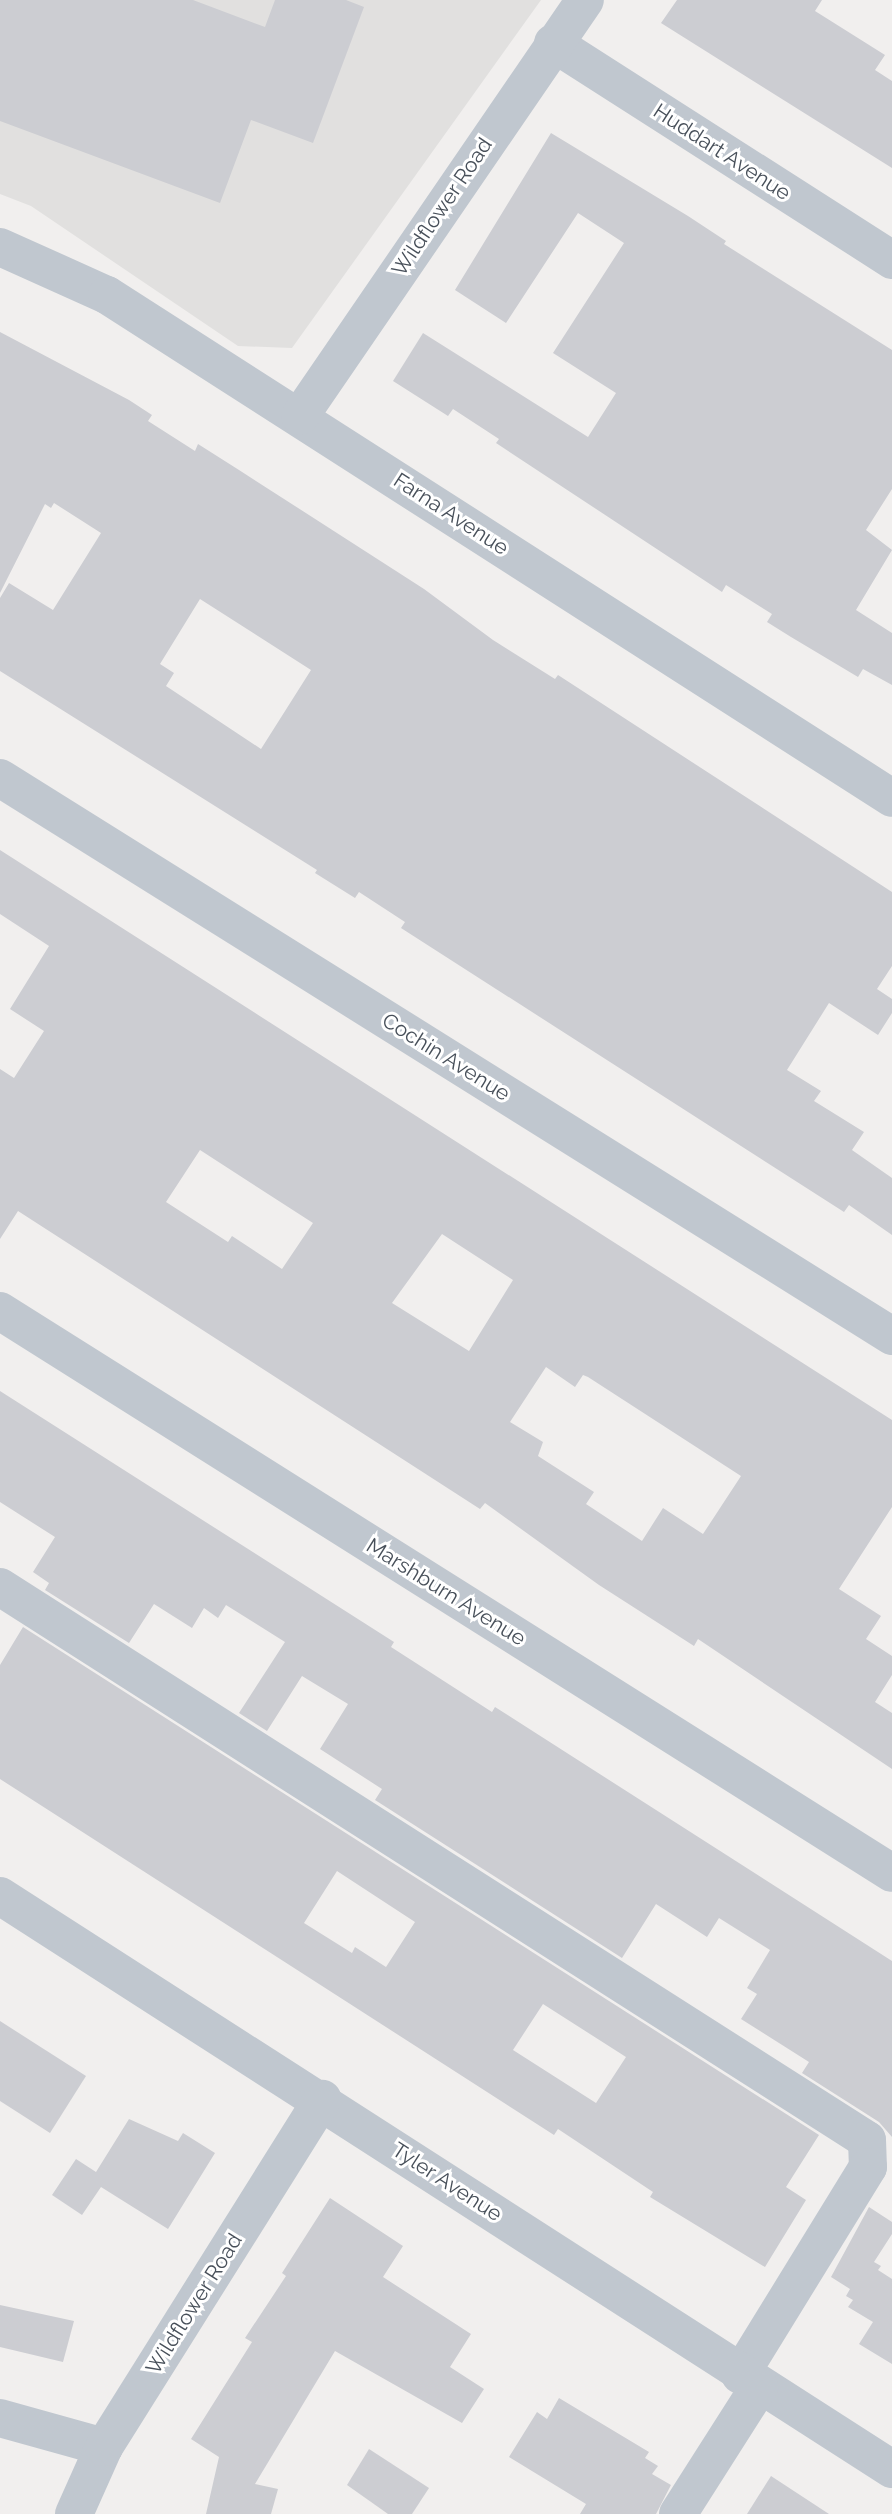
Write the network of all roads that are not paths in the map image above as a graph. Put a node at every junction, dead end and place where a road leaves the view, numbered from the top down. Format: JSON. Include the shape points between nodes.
{"nodes":[{"id":1,"x":585,"y":0,"type":"edge"},
{"id":2,"x":553,"y":43,"type":"junction"},
{"id":3,"x":0,"y":247,"type":"edge"},
{"id":4,"x":892,"y":260,"type":"edge"},
{"id":5,"x":300,"y":416,"type":"junction"},
{"id":6,"x":0,"y":778,"type":"edge"},
{"id":7,"x":892,"y":798,"type":"edge"},
{"id":8,"x":0,"y":1311,"type":"edge"},
{"id":9,"x":892,"y":1336,"type":"edge"},
{"id":10,"x":0,"y":1587,"type":"edge"},
{"id":11,"x":892,"y":1873,"type":"edge"},
{"id":12,"x":0,"y":1896,"type":"edge"},
{"id":13,"x":322,"y":2099,"type":"junction"},
{"id":14,"x":750,"y":2381,"type":"junction"},
{"id":15,"x":0,"y":2418,"type":"edge"},
{"id":16,"x":104,"y":2447,"type":"junction"},
{"id":17,"x":892,"y":2469,"type":"edge"},
{"id":18,"x":74,"y":2514,"type":"edge"},
{"id":19,"x":678,"y":2514,"type":"edge"}],
"edges":[{"from":1,"to":2,"type":"street","name":"Wildflower Road"},
{"from":2,"to":4,"type":"street","name":"Huddart Avenue"},
{"from":2,"to":5,"type":"street","name":"Wildflower Road"},
{"from":3,"to":5,"type":"street","name":"Farna Avenue","via":[[107,295]]},
{"from":5,"to":7,"type":"street","name":"Farna Avenue"},
{"from":6,"to":9,"type":"street","name":"Cochin Avenue"},
{"from":8,"to":11,"type":"street","name":"Marshburn Avenue"},
{"from":10,"to":14,"type":"street","via":[[867,2140],[868,2166]]},
{"from":12,"to":13,"type":"street","name":"Tyler Avenue"},
{"from":13,"to":14,"type":"street","name":"Tyler Avenue"},
{"from":13,"to":16,"type":"street","name":"Wildflower Road"},
{"from":14,"to":17,"type":"street","name":"Tyler Avenue"},
{"from":14,"to":19,"type":"street"},
{"from":15,"to":16,"type":"street"},
{"from":16,"to":18,"type":"street","name":"Wildflower Road"}]}
